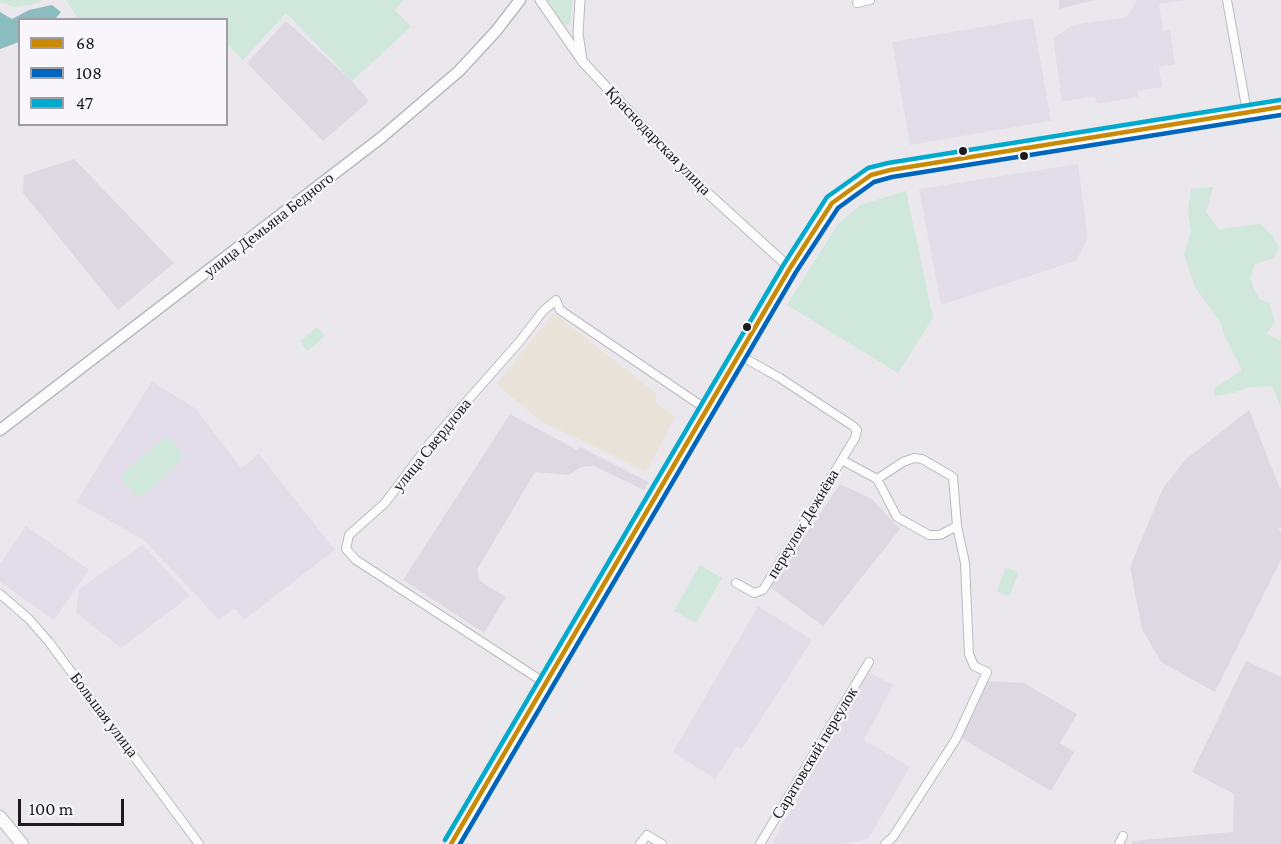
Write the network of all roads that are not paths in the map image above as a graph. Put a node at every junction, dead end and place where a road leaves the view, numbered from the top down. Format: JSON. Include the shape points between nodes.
{"nodes":[{"id":1,"x":520,"y":0,"type":"edge"},
{"id":2,"x":540,"y":0,"type":"edge"},
{"id":3,"x":580,"y":0,"type":"edge"},
{"id":4,"x":870,"y":0,"type":"edge"},
{"id":5,"x":1227,"y":0,"type":"edge"},
{"id":6,"x":856,"y":3,"type":"dead end"},
{"id":7,"x":583,"y":62,"type":"junction"},
{"id":8,"x":1281,"y":107,"type":"edge"},
{"id":9,"x":1247,"y":112,"type":"junction"},
{"id":10,"x":790,"y":268,"type":"junction"},
{"id":11,"x":739,"y":355,"type":"junction"},
{"id":12,"x":706,"y":409,"type":"junction"},
{"id":13,"x":0,"y":430,"type":"edge"},
{"id":14,"x":842,"y":460,"type":"junction"},
{"id":15,"x":877,"y":479,"type":"junction"},
{"id":16,"x":957,"y":526,"type":"junction"},
{"id":17,"x":736,"y":583,"type":"dead end"},
{"id":18,"x":0,"y":594,"type":"edge"},
{"id":19,"x":869,"y":662,"type":"dead end"},
{"id":20,"x":545,"y":682,"type":"junction"},
{"id":21,"x":0,"y":817,"type":"edge"},
{"id":22,"x":1123,"y":836,"type":"dead end"},
{"id":23,"x":22,"y":844,"type":"edge"},
{"id":24,"x":199,"y":844,"type":"edge"},
{"id":25,"x":451,"y":844,"type":"edge"},
{"id":26,"x":640,"y":844,"type":"edge"},
{"id":27,"x":662,"y":844,"type":"edge"},
{"id":28,"x":760,"y":844,"type":"edge"},
{"id":29,"x":885,"y":844,"type":"edge"},
{"id":30,"x":1119,"y":844,"type":"edge"}],
"edges":[{"from":1,"to":13,"type":"main road","name":"улица Демьяна Бедного","via":[[459,71],[382,137]]},
{"from":2,"to":7,"type":"street","name":"Краснодарская улица"},
{"from":3,"to":7,"type":"street","via":[[578,34]]},
{"from":4,"to":6,"type":"street"},
{"from":5,"to":9,"type":"street"},
{"from":7,"to":10,"type":"street","name":"Краснодарская улица","via":[[691,178]]},
{"from":8,"to":9,"type":"highway"},
{"from":9,"to":10,"type":"highway","via":[[918,164],[871,175],[832,203]]},
{"from":10,"to":11,"type":"highway"},
{"from":11,"to":12,"type":"highway"},
{"from":11,"to":14,"type":"street","name":"переулок Дежнёва","via":[[857,430]]},
{"from":12,"to":20,"type":"highway"},
{"from":12,"to":20,"type":"street","name":"улица Свердлова","via":[[560,310],[556,300],[430,443],[385,503],[348,535],[346,549],[356,560]]},
{"from":14,"to":15,"type":"street"},
{"from":14,"to":17,"type":"street","name":"переулок Дежнёва","via":[[763,590],[754,593]]},
{"from":15,"to":16,"type":"street","via":[[897,517],[929,536]]},
{"from":15,"to":16,"type":"street","via":[[914,458],[953,477]]},
{"from":16,"to":29,"type":"street","via":[[965,563],[969,654],[974,666],[987,672],[956,738]]},
{"from":18,"to":24,"type":"street","name":"Большая улица","via":[[49,642]]},
{"from":19,"to":28,"type":"street","name":"Саратовский переулок"},
{"from":20,"to":25,"type":"highway"},
{"from":21,"to":23,"type":"highway"},
{"from":22,"to":30,"type":"street"},
{"from":26,"to":27,"type":"street","via":[[647,835]]}]}
